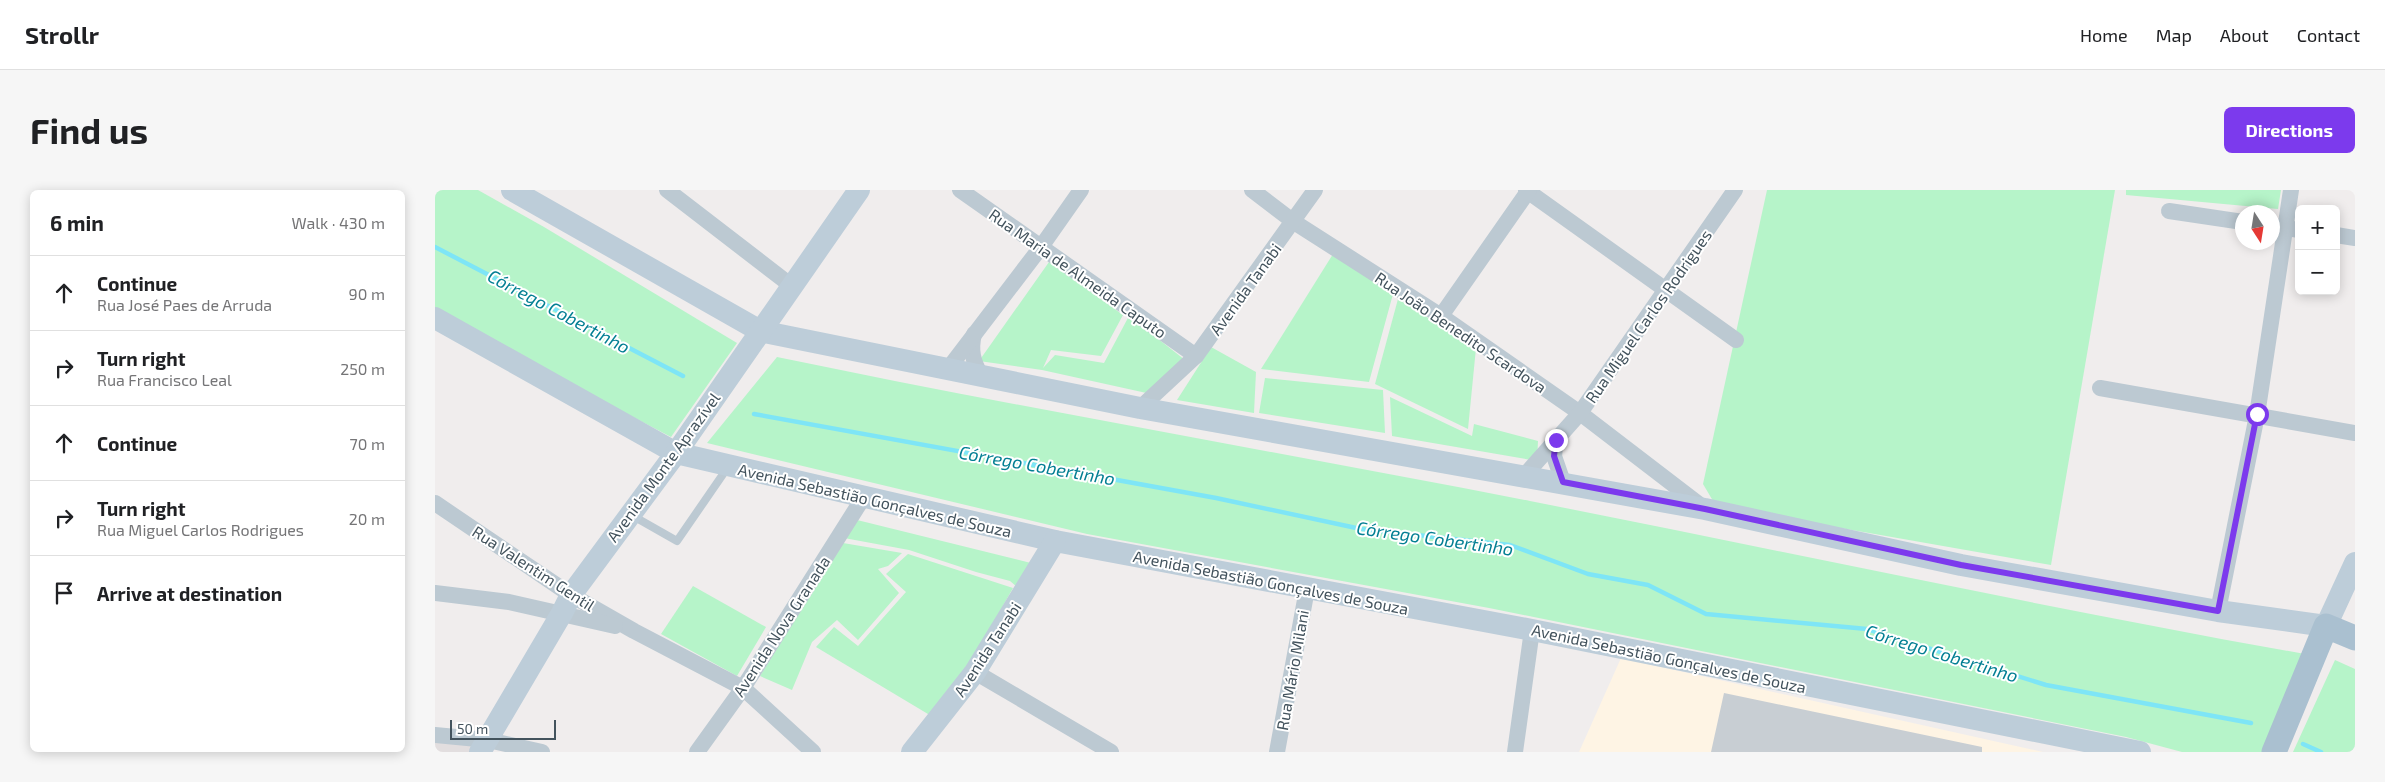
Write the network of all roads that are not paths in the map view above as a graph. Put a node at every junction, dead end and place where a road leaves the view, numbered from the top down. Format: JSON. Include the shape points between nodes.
{"nodes":[{"id":1,"x":512,"y":190,"type":"edge"},
{"id":2,"x":667,"y":190,"type":"edge"},
{"id":3,"x":859,"y":190,"type":"edge"},
{"id":4,"x":960,"y":190,"type":"edge"},
{"id":5,"x":1081,"y":190,"type":"edge"},
{"id":6,"x":1252,"y":190,"type":"edge"},
{"id":7,"x":1315,"y":190,"type":"edge"},
{"id":8,"x":1527,"y":190,"type":"edge"},
{"id":9,"x":1735,"y":190,"type":"edge"},
{"id":10,"x":2291,"y":190,"type":"edge"},
{"id":11,"x":2169,"y":211,"type":"dead end"},
{"id":12,"x":2235,"y":221,"type":"edge"},
{"id":13,"x":1294,"y":222,"type":"junction"},
{"id":14,"x":2286,"y":228,"type":"edge"},
{"id":15,"x":2340,"y":236,"type":"edge"},
{"id":16,"x":2355,"y":238,"type":"edge"},
{"id":17,"x":1041,"y":247,"type":"junction"},
{"id":18,"x":793,"y":287,"type":"junction"},
{"id":19,"x":1666,"y":291,"type":"junction"},
{"id":20,"x":1441,"y":316,"type":"junction"},
{"id":21,"x":435,"y":318,"type":"edge"},
{"id":22,"x":760,"y":331,"type":"junction"},
{"id":23,"x":974,"y":334,"type":"junction"},
{"id":24,"x":1736,"y":340,"type":"dead end"},
{"id":25,"x":1196,"y":356,"type":"junction"},
{"id":26,"x":948,"y":369,"type":"junction"},
{"id":27,"x":981,"y":376,"type":"junction"},
{"id":28,"x":1168,"y":382,"type":"junction"},
{"id":29,"x":2100,"y":388,"type":"dead end"},
{"id":30,"x":1139,"y":408,"type":"junction"},
{"id":31,"x":1580,"y":413,"type":"junction"},
{"id":32,"x":2257,"y":414,"type":"junction"},
{"id":33,"x":1179,"y":415,"type":"junction"},
{"id":34,"x":2355,"y":433,"type":"edge"},
{"id":35,"x":1556,"y":440,"type":"junction"},
{"id":36,"x":676,"y":452,"type":"junction"},
{"id":37,"x":729,"y":466,"type":"junction"},
{"id":38,"x":1525,"y":475,"type":"junction"},
{"id":39,"x":1667,"y":479,"type":"junction"},
{"id":40,"x":1563,"y":482,"type":"junction"},
{"id":41,"x":863,"y":498,"type":"junction"},
{"id":42,"x":1664,"y":501,"type":"junction"},
{"id":43,"x":435,"y":502,"type":"edge"},
{"id":44,"x":1705,"y":509,"type":"junction"},
{"id":45,"x":630,"y":515,"type":"junction"},
{"id":46,"x":1055,"y":541,"type":"junction"},
{"id":47,"x":2355,"y":563,"type":"edge"},
{"id":48,"x":1307,"y":589,"type":"junction"},
{"id":49,"x":435,"y":592,"type":"edge"},
{"id":50,"x":567,"y":604,"type":"junction"},
{"id":51,"x":2218,"y":611,"type":"junction"},
{"id":52,"x":2326,"y":626,"type":"junction"},
{"id":53,"x":1533,"y":630,"type":"junction"},
{"id":54,"x":2355,"y":638,"type":"edge"},
{"id":55,"x":975,"y":672,"type":"junction"},
{"id":56,"x":743,"y":688,"type":"junction"},
{"id":57,"x":435,"y":735,"type":"edge"},
{"id":58,"x":484,"y":746,"type":"edge"},
{"id":59,"x":542,"y":752,"type":"edge"},
{"id":60,"x":697,"y":752,"type":"edge"},
{"id":61,"x":813,"y":752,"type":"edge"},
{"id":62,"x":912,"y":752,"type":"edge"},
{"id":63,"x":1111,"y":752,"type":"edge"},
{"id":64,"x":1277,"y":752,"type":"edge"},
{"id":65,"x":1515,"y":752,"type":"edge"},
{"id":66,"x":2140,"y":752,"type":"edge"},
{"id":67,"x":2274,"y":752,"type":"edge"}],
"edges":[{"from":1,"to":22,"type":"main road"},
{"from":2,"to":18,"type":"street"},
{"from":3,"to":18,"type":"main road","name":"Avenida Monte Aprazível"},
{"from":4,"to":17,"type":"street","name":"Rua Maria de Almeida Caputo"},
{"from":5,"to":17,"type":"street"},
{"from":6,"to":13,"type":"street","name":"Rua João Benedito Scardova"},
{"from":7,"to":13,"type":"street","name":"Avenida Tanabi"},
{"from":8,"to":19,"type":"street"},
{"from":8,"to":20,"type":"street"},
{"from":9,"to":19,"type":"street","name":"Rua Miguel Carlos Rodrigues"},
{"from":10,"to":14,"type":"street"},
{"from":11,"to":12,"type":"street"},
{"from":13,"to":20,"type":"street","name":"Rua João Benedito Scardova"},
{"from":13,"to":25,"type":"street","name":"Avenida Tanabi"},
{"from":14,"to":32,"type":"street"},
{"from":15,"to":16,"type":"street"},
{"from":17,"to":23,"type":"street"},
{"from":17,"to":25,"type":"street","name":"Rua Maria de Almeida Caputo"},
{"from":18,"to":22,"type":"main road","name":"Avenida Monte Aprazível"},
{"from":19,"to":24,"type":"street"},
{"from":19,"to":31,"type":"street","name":"Rua Miguel Carlos Rodrigues"},
{"from":20,"to":31,"type":"street","name":"Rua João Benedito Scardova"},
{"from":21,"to":36,"type":"main road","name":"Avenida Sebastião Gonçalves de Souza"},
{"from":22,"to":26,"type":"main road"},
{"from":22,"to":36,"type":"main road","name":"Avenida Monte Aprazível"},
{"from":23,"to":26,"type":"street"},
{"from":23,"to":27,"type":"street","via":[[971,346],[973,359]]},
{"from":25,"to":28,"type":"street","name":"Avenida Tanabi"},
{"from":26,"to":27,"type":"main road"},
{"from":27,"to":30,"type":"main road"},
{"from":28,"to":30,"type":"street","name":"Avenida Tanabi"},
{"from":28,"to":33,"type":"street","via":[[1166,392]]},
{"from":29,"to":32,"type":"street"},
{"from":30,"to":33,"type":"main road"},
{"from":31,"to":35,"type":"street","name":"Rua Miguel Carlos Rodrigues"},
{"from":31,"to":39,"type":"street","name":"Rua João Benedito Scardova"},
{"from":32,"to":34,"type":"street"},
{"from":32,"to":51,"type":"street"},
{"from":33,"to":38,"type":"main road"},
{"from":35,"to":38,"type":"street","name":"Rua Miguel Carlos Rodrigues"},
{"from":35,"to":40,"type":"street","via":[[1554,456]]},
{"from":36,"to":37,"type":"main road","name":"Avenida Sebastião Gonçalves de Souza"},
{"from":36,"to":45,"type":"main road","name":"Avenida Monte Aprazível"},
{"from":37,"to":41,"type":"main road","name":"Avenida Sebastião Gonçalves de Souza"},
{"from":37,"to":45,"type":"lane","via":[[677,541]]},
{"from":38,"to":40,"type":"main road"},
{"from":39,"to":42,"type":"street"},
{"from":39,"to":44,"type":"street","name":"Rua João Benedito Scardova"},
{"from":40,"to":42,"type":"main road"},
{"from":41,"to":46,"type":"main road","name":"Avenida Sebastião Gonçalves de Souza"},
{"from":41,"to":56,"type":"street","name":"Avenida Nova Granada"},
{"from":42,"to":44,"type":"main road"},
{"from":43,"to":50,"type":"street","name":"Rua Valentim Gentil"},
{"from":44,"to":51,"type":"main road","via":[[1961,565]]},
{"from":45,"to":50,"type":"main road","name":"Avenida Monte Aprazível"},
{"from":46,"to":48,"type":"main road","name":"Avenida Sebastião Gonçalves de Souza"},
{"from":46,"to":55,"type":"main road","name":"Avenida Tanabi"},
{"from":47,"to":52,"type":"main road"},
{"from":48,"to":53,"type":"main road","name":"Avenida Sebastião Gonçalves de Souza"},
{"from":48,"to":64,"type":"street","name":"Rua Mário Milani"},
{"from":49,"to":50,"type":"street","via":[[509,602]]},
{"from":50,"to":56,"type":"street","name":"Rua Valentim Gentil","via":[[634,631]]},
{"from":50,"to":58,"type":"main road","name":"Avenida Monte Aprazível"},
{"from":51,"to":52,"type":"main road"},
{"from":52,"to":54,"type":"main road"},
{"from":52,"to":67,"type":"main road"},
{"from":53,"to":65,"type":"street"},
{"from":53,"to":66,"type":"main road","name":"Avenida Sebastião Gonçalves de Souza"},
{"from":55,"to":62,"type":"main road","name":"Avenida Tanabi"},
{"from":55,"to":63,"type":"street"},
{"from":56,"to":60,"type":"street","name":"Avenida Nova Granada"},
{"from":56,"to":61,"type":"street","name":"Rua Valentim Gentil"},
{"from":57,"to":58,"type":"street"},
{"from":58,"to":59,"type":"street"}]}
